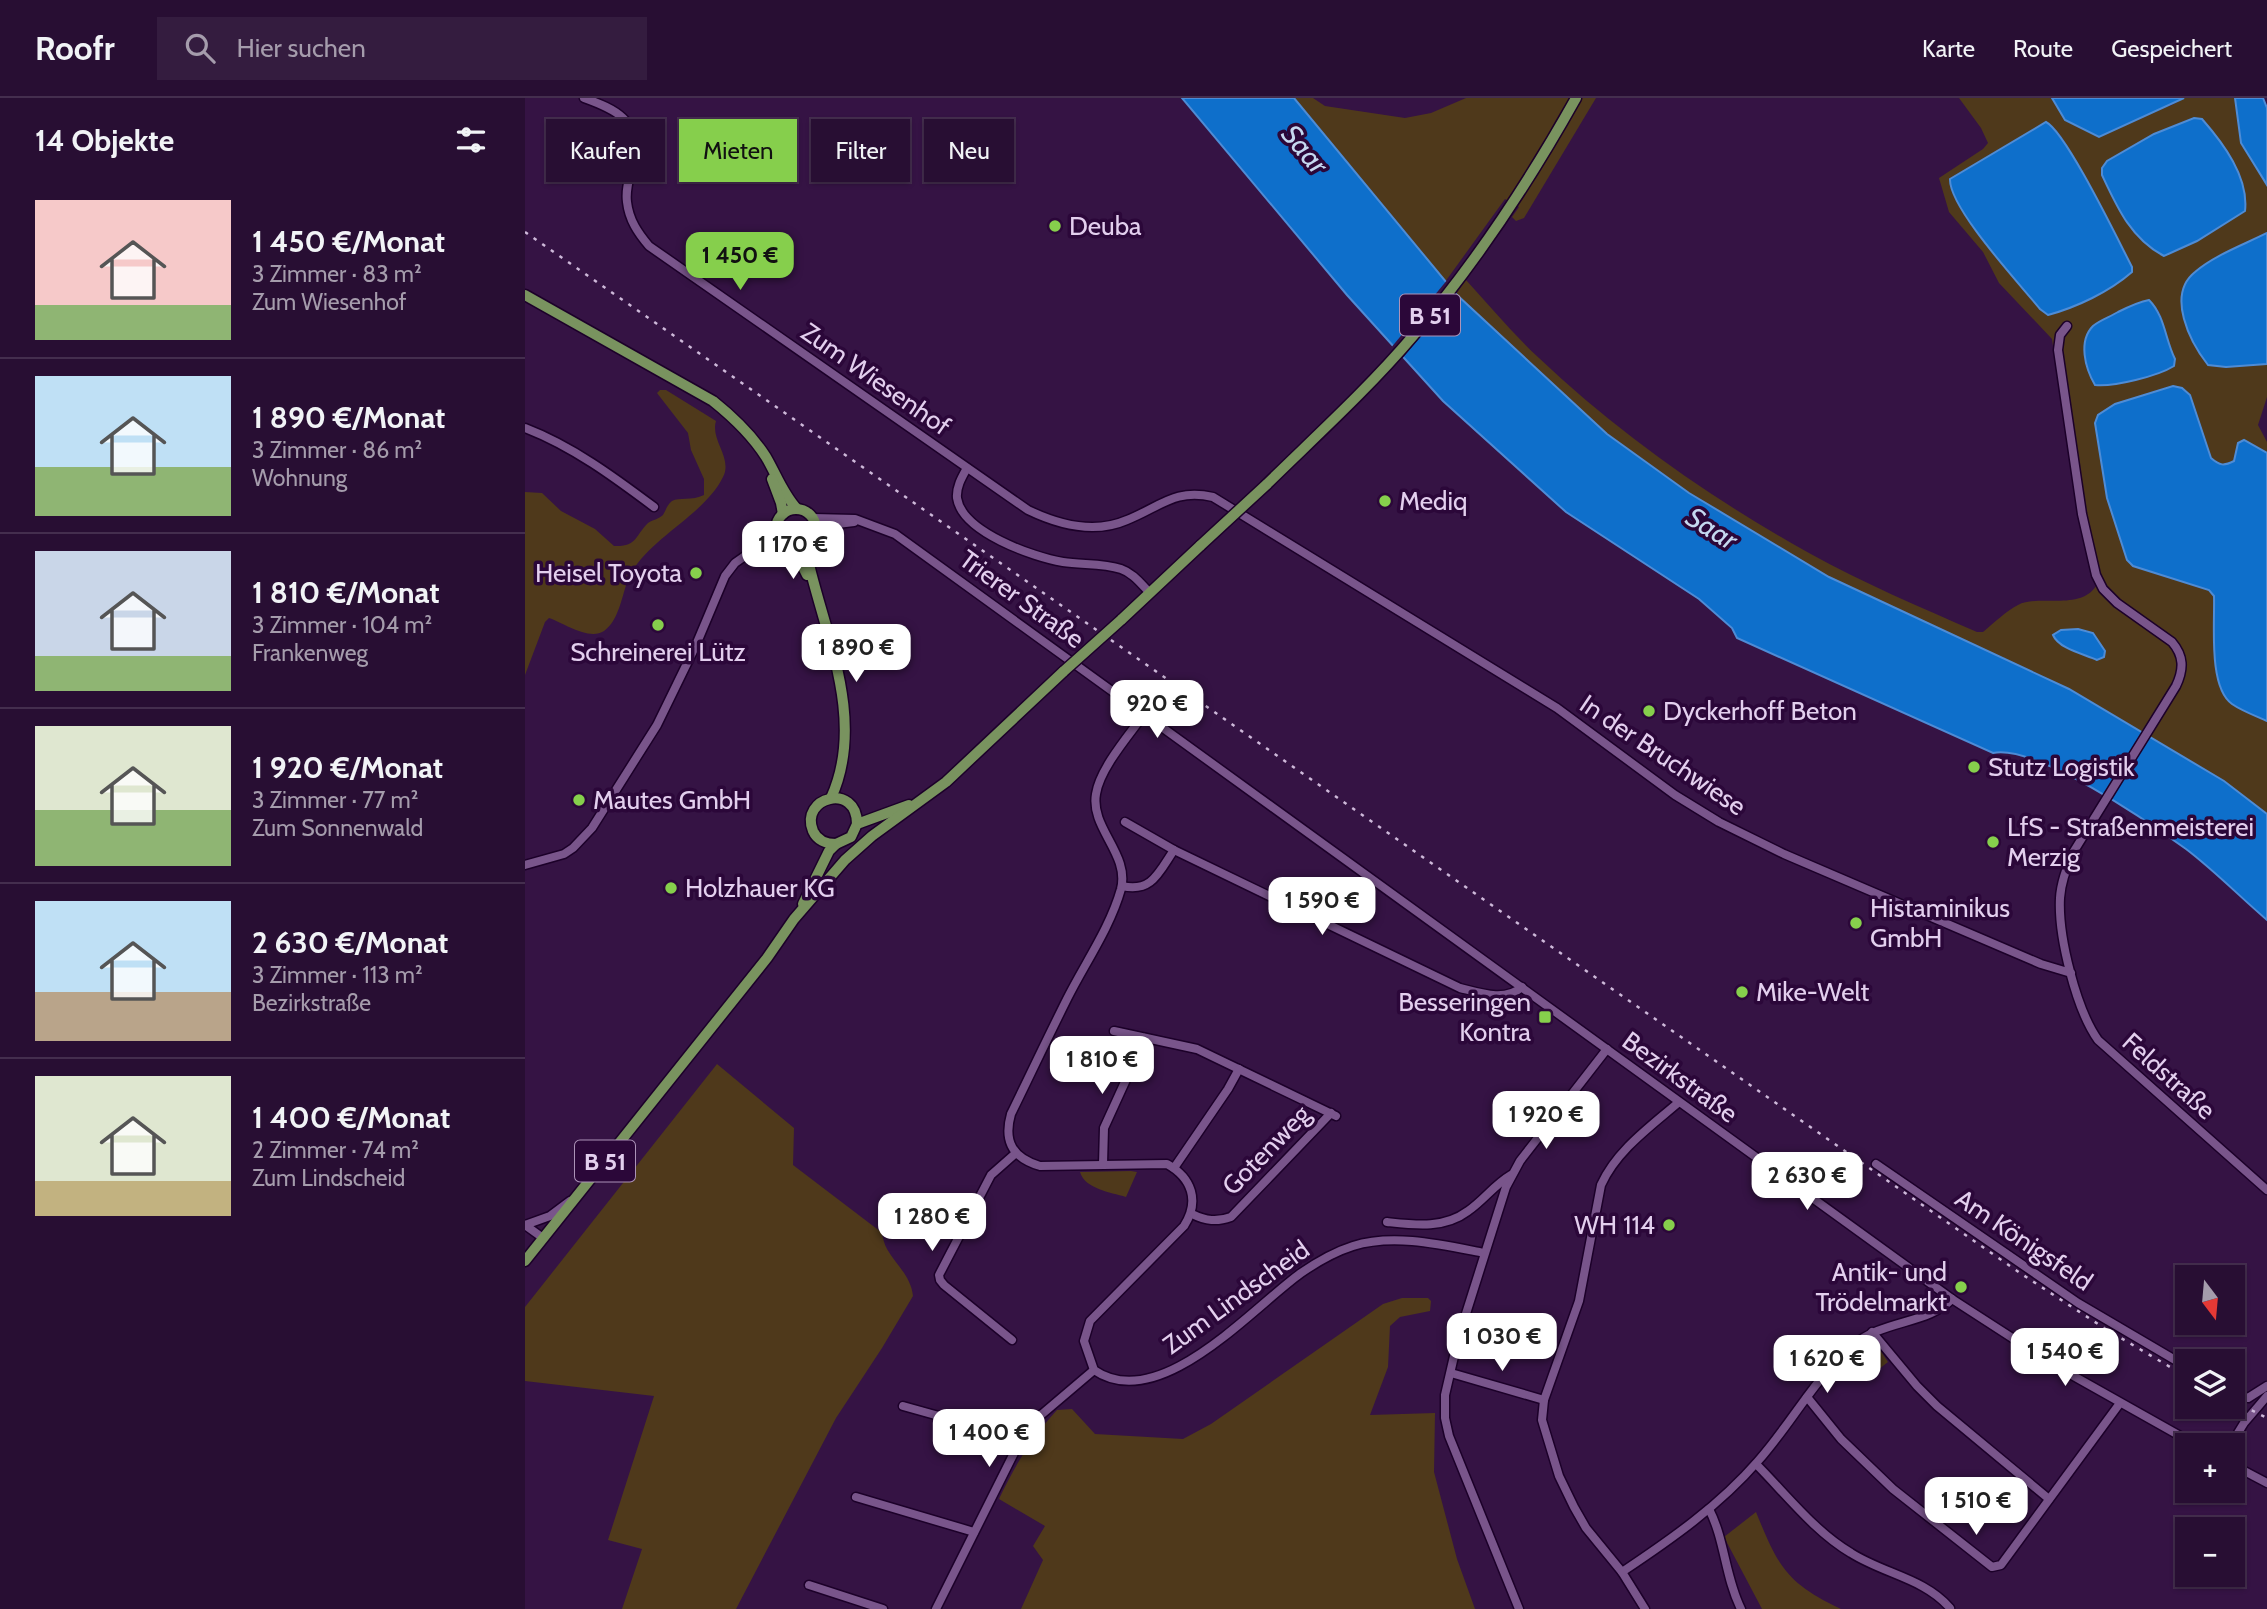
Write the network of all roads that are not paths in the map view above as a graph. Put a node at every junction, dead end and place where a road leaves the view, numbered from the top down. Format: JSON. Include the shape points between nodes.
{"nodes":[{"id":1,"x":584,"y":98,"type":"edge"},
{"id":2,"x":1576,"y":98,"type":"edge"},
{"id":3,"x":526,"y":298,"type":"edge"},
{"id":4,"x":2067,"y":326,"type":"dead end"},
{"id":5,"x":525,"y":428,"type":"edge"},
{"id":6,"x":752,"y":438,"type":"junction"},
{"id":7,"x":967,"y":468,"type":"junction"},
{"id":8,"x":654,"y":507,"type":"dead end"},
{"id":9,"x":797,"y":509,"type":"junction"},
{"id":10,"x":783,"y":514,"type":"junction"},
{"id":11,"x":813,"y":518,"type":"junction"},
{"id":12,"x":1257,"y":522,"type":"joint"},
{"id":13,"x":871,"y":524,"type":"junction"},
{"id":14,"x":776,"y":529,"type":"junction"},
{"id":15,"x":816,"y":530,"type":"junction"},
{"id":16,"x":781,"y":542,"type":"junction"},
{"id":17,"x":805,"y":547,"type":"junction"},
{"id":18,"x":794,"y":549,"type":"junction"},
{"id":19,"x":750,"y":553,"type":"junction"},
{"id":20,"x":1150,"y":593,"type":"junction"},
{"id":21,"x":818,"y":601,"type":"junction"},
{"id":22,"x":1146,"y":713,"type":"junction"},
{"id":23,"x":1187,"y":744,"type":"joint"},
{"id":24,"x":842,"y":771,"type":"junction"},
{"id":25,"x":937,"y":789,"type":"junction"},
{"id":26,"x":831,"y":798,"type":"junction"},
{"id":27,"x":845,"y":800,"type":"junction"},
{"id":28,"x":857,"y":819,"type":"junction"},
{"id":29,"x":1125,"y":822,"type":"dead end"},
{"id":30,"x":820,"y":840,"type":"junction"},
{"id":31,"x":836,"y":844,"type":"junction"},
{"id":32,"x":1174,"y":850,"type":"junction"},
{"id":33,"x":525,"y":865,"type":"edge"},
{"id":34,"x":812,"y":884,"type":"junction"},
{"id":35,"x":1122,"y":886,"type":"junction"},
{"id":36,"x":794,"y":919,"type":"junction"},
{"id":37,"x":2071,"y":973,"type":"junction"},
{"id":38,"x":1522,"y":987,"type":"junction"},
{"id":39,"x":1114,"y":1031,"type":"dead end"},
{"id":40,"x":1145,"y":1038,"type":"junction"},
{"id":41,"x":1607,"y":1049,"type":"junction"},
{"id":42,"x":1239,"y":1069,"type":"junction"},
{"id":43,"x":1679,"y":1102,"type":"junction"},
{"id":44,"x":1016,"y":1153,"type":"junction"},
{"id":45,"x":1103,"y":1164,"type":"junction"},
{"id":46,"x":1876,"y":1164,"type":"dead end"},
{"id":47,"x":1174,"y":1168,"type":"junction"},
{"id":48,"x":1511,"y":1175,"type":"junction"},
{"id":49,"x":582,"y":1190,"type":"junction"},
{"id":50,"x":2267,"y":1190,"type":"edge"},
{"id":51,"x":1192,"y":1214,"type":"junction"},
{"id":52,"x":1387,"y":1222,"type":"dead end"},
{"id":53,"x":525,"y":1225,"type":"edge"},
{"id":54,"x":543,"y":1238,"type":"junction"},
{"id":55,"x":1484,"y":1253,"type":"junction"},
{"id":56,"x":525,"y":1261,"type":"edge"},
{"id":57,"x":1952,"y":1299,"type":"junction"},
{"id":58,"x":1872,"y":1332,"type":"junction"},
{"id":59,"x":1012,"y":1340,"type":"dead end"},
{"id":60,"x":2175,"y":1360,"type":"edge"},
{"id":61,"x":1094,"y":1370,"type":"junction"},
{"id":62,"x":1451,"y":1373,"type":"junction"},
{"id":63,"x":2267,"y":1386,"type":"edge"},
{"id":64,"x":2245,"y":1396,"type":"edge"},
{"id":65,"x":2267,"y":1396,"type":"edge"},
{"id":66,"x":1807,"y":1397,"type":"junction"},
{"id":67,"x":1544,"y":1400,"type":"junction"},
{"id":68,"x":2120,"y":1403,"type":"junction"},
{"id":69,"x":902,"y":1406,"type":"dead end"},
{"id":70,"x":2175,"y":1433,"type":"edge"},
{"id":71,"x":2238,"y":1433,"type":"edge"},
{"id":72,"x":1021,"y":1439,"type":"junction"},
{"id":73,"x":1756,"y":1464,"type":"junction"},
{"id":74,"x":2245,"y":1471,"type":"edge"},
{"id":75,"x":2267,"y":1483,"type":"edge"},
{"id":76,"x":856,"y":1497,"type":"dead end"},
{"id":77,"x":2049,"y":1499,"type":"junction"},
{"id":78,"x":1709,"y":1509,"type":"junction"},
{"id":79,"x":974,"y":1532,"type":"junction"},
{"id":80,"x":1622,"y":1573,"type":"junction"},
{"id":81,"x":809,"y":1585,"type":"dead end"},
{"id":82,"x":1950,"y":1608,"type":"edge"},
{"id":83,"x":883,"y":1609,"type":"edge"},
{"id":84,"x":936,"y":1609,"type":"edge"},
{"id":85,"x":1519,"y":1609,"type":"edge"},
{"id":86,"x":1645,"y":1609,"type":"edge"},
{"id":87,"x":1741,"y":1609,"type":"edge"}],
"edges":[{"from":1,"to":7,"type":"street","name":"Zum Wiesenhof","via":[[610,107],[631,128],[635,143],[627,203],[649,246]]},
{"from":2,"to":20,"type":"main road","number":"B 51","bridge":true,"via":[[1513,203],[1413,336],[1337,417]]},
{"from":3,"to":6,"type":"main road","via":[[713,401]]},
{"from":4,"to":37,"type":"street","name":"Feldstraße","via":[[2058,350],[2082,514],[2096,575],[2117,603],[2172,642],[2183,663],[2181,674],[2066,869],[2061,924]]},
{"from":5,"to":8,"type":"street","via":[[591,463]]},
{"from":6,"to":9,"type":"main road"},
{"from":6,"to":10,"type":"main road"},
{"from":7,"to":12,"type":"street","name":"Zum Wiesenhof","via":[[1028,510],[1071,526],[1126,521],[1178,495],[1193,493],[1213,497]]},
{"from":7,"to":20,"type":"street","via":[[957,498],[979,528],[1043,557],[1125,571]]},
{"from":9,"to":10,"type":"main road"},
{"from":9,"to":11,"type":"main road"},
{"from":10,"to":14,"type":"main road"},
{"from":11,"to":13,"type":"street","name":"Trierer Straße"},
{"from":11,"to":15,"type":"main road"},
{"from":12,"to":37,"type":"street","name":"In der Bruchwiese","via":[[1581,723],[1675,795],[1719,822],[1794,859]]},
{"from":13,"to":15,"type":"street","name":"Trierer Straße","via":[[839,523]]},
{"from":13,"to":22,"type":"street","name":"Trierer Straße","via":[[895,534]]},
{"from":14,"to":16,"type":"main road"},
{"from":14,"to":19,"type":"street"},
{"from":15,"to":17,"type":"main road"},
{"from":16,"to":18,"type":"main road"},
{"from":16,"to":19,"type":"street"},
{"from":17,"to":18,"type":"main road"},
{"from":17,"to":21,"type":"main road"},
{"from":18,"to":21,"type":"main road"},
{"from":19,"to":33,"type":"street","via":[[725,576],[657,724],[592,828],[564,853]]},
{"from":20,"to":25,"type":"main road","number":"B 51","bridge":true},
{"from":21,"to":24,"type":"main road","via":[[841,687]]},
{"from":22,"to":23,"type":"street","name":"Trierer Straße"},
{"from":22,"to":35,"type":"street","via":[[1106,770],[1095,795],[1098,817],[1120,864]]},
{"from":23,"to":38,"type":"street","name":"Bezirkstraße"},
{"from":24,"to":26,"type":"main road"},
{"from":24,"to":27,"type":"main road"},
{"from":25,"to":28,"type":"main road","number":"B 51","via":[[910,804]]},
{"from":25,"to":36,"type":"main road","number":"B 51","via":[[860,845]]},
{"from":26,"to":27,"type":"main road"},
{"from":26,"to":30,"type":"main road","via":[[812,813],[812,828]]},
{"from":27,"to":28,"type":"main road"},
{"from":28,"to":31,"type":"main road","via":[[851,837]]},
{"from":29,"to":32,"type":"street"},
{"from":30,"to":31,"type":"main road"},
{"from":30,"to":34,"type":"main road","number":"B 51"},
{"from":31,"to":34,"type":"main road","number":"B 51"},
{"from":32,"to":35,"type":"street","via":[[1146,886]]},
{"from":32,"to":38,"type":"street","via":[[1460,988],[1501,995],[1514,994]]},
{"from":34,"to":36,"type":"main road","number":"B 51"},
{"from":35,"to":44,"type":"street","via":[[1011,1114],[1009,1139]]},
{"from":36,"to":49,"type":"main road","number":"B 51"},
{"from":37,"to":50,"type":"street","name":"Feldstraße","via":[[2098,1040]]},
{"from":38,"to":41,"type":"street","name":"Bezirkstraße"},
{"from":39,"to":40,"type":"street","name":"Gotenweg"},
{"from":40,"to":42,"type":"street","name":"Gotenweg","via":[[1197,1049]]},
{"from":40,"to":45,"type":"street","via":[[1104,1128]]},
{"from":41,"to":43,"type":"street","name":"Bezirkstraße"},
{"from":41,"to":48,"type":"street"},
{"from":42,"to":47,"type":"street"},
{"from":42,"to":51,"type":"street","name":"Gotenweg","via":[[1334,1114],[1231,1217],[1209,1220]]},
{"from":43,"to":57,"type":"street","name":"Bezirkstraße"},
{"from":43,"to":67,"type":"street","via":[[1630,1144],[1601,1185],[1579,1301]]},
{"from":44,"to":45,"type":"street","via":[[1040,1166]]},
{"from":44,"to":59,"type":"street","via":[[991,1175],[939,1275],[944,1286]]},
{"from":45,"to":47,"type":"street","via":[[1155,1163]]},
{"from":46,"to":60,"type":"street","name":"Am Königsfeld","via":[[2078,1303]]},
{"from":47,"to":51,"type":"street","via":[[1190,1188]]},
{"from":48,"to":52,"type":"street","via":[[1454,1220],[1422,1225]]},
{"from":48,"to":55,"type":"street"},
{"from":49,"to":53,"type":"street","via":[[550,1216]]},
{"from":49,"to":54,"type":"main road","number":"B 51"},
{"from":51,"to":61,"type":"street","via":[[1090,1321],[1084,1341]]},
{"from":53,"to":54,"type":"street"},
{"from":54,"to":56,"type":"main road","number":"B 51"},
{"from":55,"to":61,"type":"street","name":"Zum Lindscheid","via":[[1387,1240],[1355,1246],[1301,1273],[1212,1344],[1170,1371],[1149,1379],[1121,1381]]},
{"from":55,"to":62,"type":"street"},
{"from":57,"to":58,"type":"street","via":[[1936,1311]]},
{"from":57,"to":68,"type":"street","name":"Bezirkstraße"},
{"from":58,"to":66,"type":"street","via":[[1836,1361]]},
{"from":58,"to":77,"type":"street","via":[[1937,1406]]},
{"from":61,"to":72,"type":"street","via":[[1041,1415]]},
{"from":62,"to":67,"type":"street"},
{"from":62,"to":85,"type":"street","via":[[1444,1403],[1446,1427]]},
{"from":63,"to":64,"type":"street"},
{"from":65,"to":71,"type":"street"},
{"from":66,"to":73,"type":"street"},
{"from":66,"to":77,"type":"street","via":[[1893,1489],[1992,1567],[2001,1565]]},
{"from":67,"to":80,"type":"street","via":[[1544,1430],[1559,1476],[1586,1528]]},
{"from":68,"to":70,"type":"street","name":"Bezirkstraße"},
{"from":68,"to":77,"type":"street"},
{"from":69,"to":72,"type":"street"},
{"from":72,"to":79,"type":"street"},
{"from":73,"to":78,"type":"street"},
{"from":73,"to":82,"type":"street","via":[[1837,1544],[1931,1590]]},
{"from":74,"to":75,"type":"street"},
{"from":76,"to":79,"type":"street"},
{"from":78,"to":80,"type":"street"},
{"from":78,"to":87,"type":"street"},
{"from":79,"to":84,"type":"street"},
{"from":80,"to":86,"type":"street"},
{"from":81,"to":83,"type":"street"}]}
